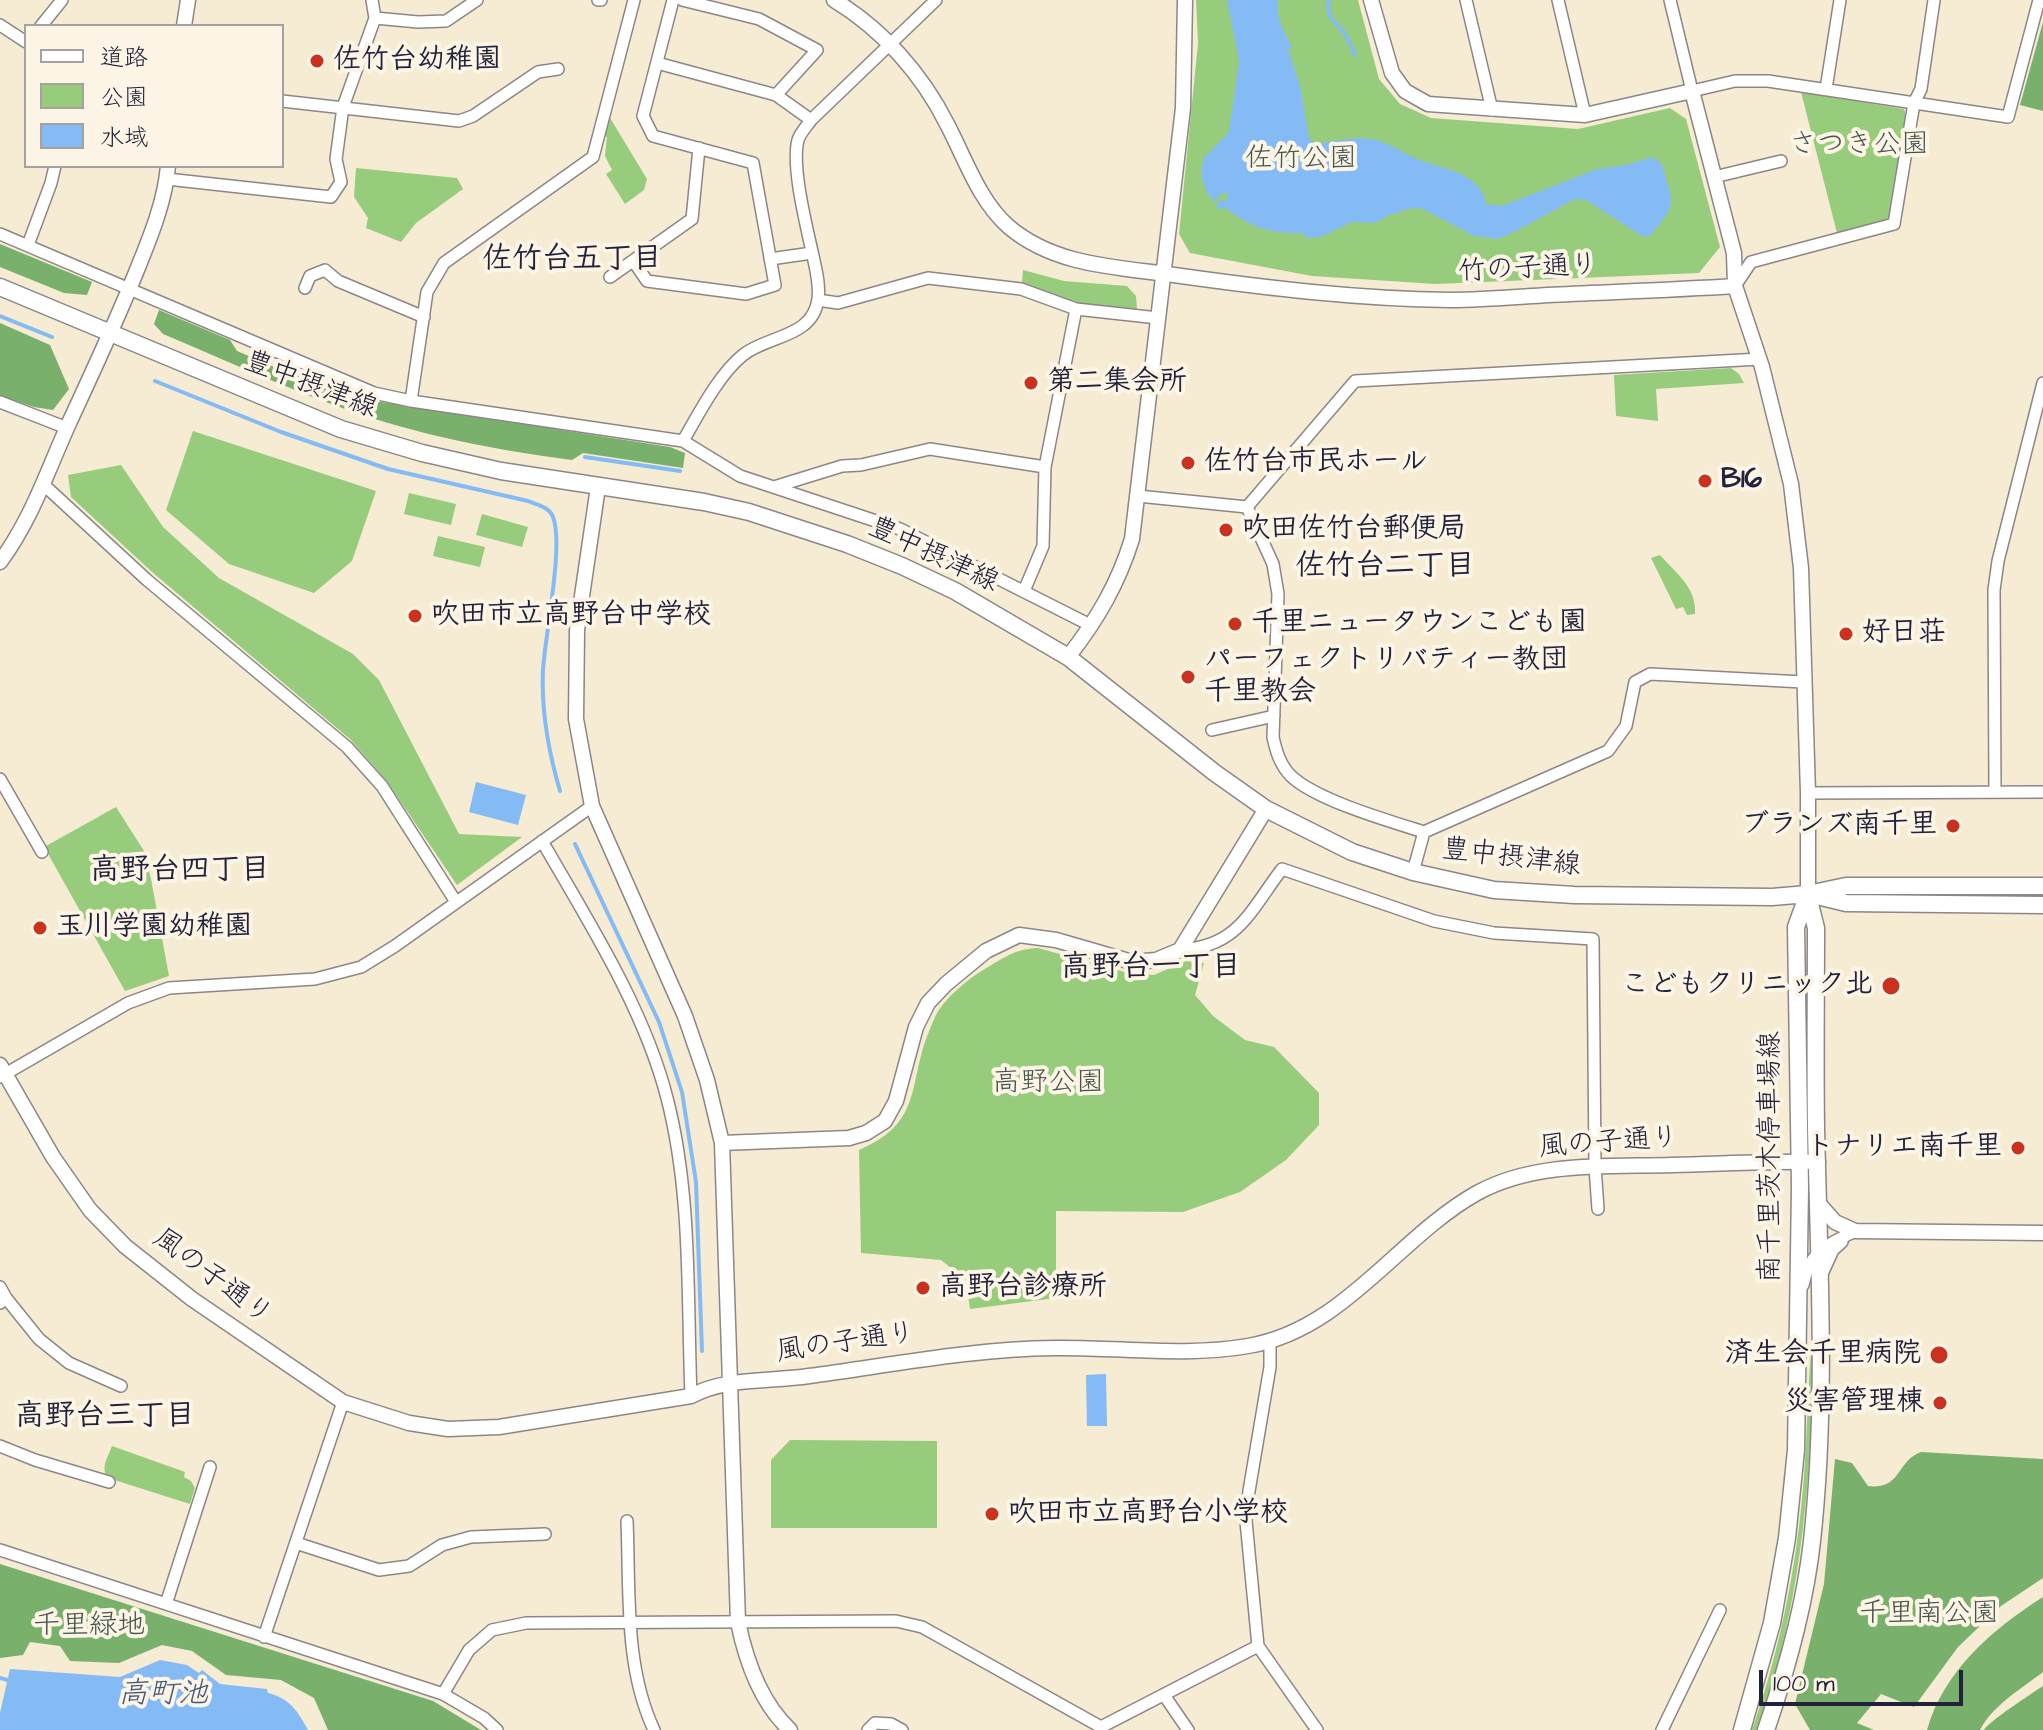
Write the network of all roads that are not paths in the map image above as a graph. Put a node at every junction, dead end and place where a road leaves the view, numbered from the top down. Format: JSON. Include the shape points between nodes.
{"nodes":[{"id":1,"x":62,"y":0,"type":"edge"},
{"id":2,"x":188,"y":0,"type":"edge"},
{"id":3,"x":372,"y":0,"type":"edge"},
{"id":4,"x":477,"y":0,"type":"edge"},
{"id":5,"x":634,"y":0,"type":"edge"},
{"id":6,"x":673,"y":0,"type":"edge"},
{"id":7,"x":682,"y":0,"type":"edge"},
{"id":8,"x":834,"y":0,"type":"edge"},
{"id":9,"x":936,"y":0,"type":"edge"},
{"id":10,"x":1185,"y":0,"type":"edge"},
{"id":11,"x":1371,"y":0,"type":"edge"},
{"id":12,"x":1466,"y":0,"type":"edge"},
{"id":13,"x":1558,"y":0,"type":"edge"},
{"id":14,"x":1670,"y":0,"type":"edge"},
{"id":15,"x":1840,"y":0,"type":"edge"},
{"id":16,"x":1934,"y":0,"type":"edge"},
{"id":17,"x":2039,"y":0,"type":"edge"},
{"id":18,"x":375,"y":18,"type":"junction"},
{"id":19,"x":43,"y":24,"type":"edge"},
{"id":20,"x":184,"y":24,"type":"edge"},
{"id":21,"x":0,"y":25,"type":"edge"},
{"id":22,"x":24,"y":41,"type":"edge"},
{"id":23,"x":890,"y":44,"type":"junction"},
{"id":24,"x":657,"y":63,"type":"junction"},
{"id":25,"x":558,"y":69,"type":"dead end"},
{"id":26,"x":1826,"y":89,"type":"junction"},
{"id":27,"x":1692,"y":91,"type":"junction"},
{"id":28,"x":776,"y":95,"type":"junction"},
{"id":29,"x":284,"y":101,"type":"edge"},
{"id":30,"x":1914,"y":103,"type":"junction"},
{"id":31,"x":343,"y":107,"type":"junction"},
{"id":32,"x":1492,"y":110,"type":"junction"},
{"id":33,"x":1585,"y":115,"type":"junction"},
{"id":34,"x":811,"y":120,"type":"junction"},
{"id":35,"x":699,"y":148,"type":"junction"},
{"id":36,"x":1781,"y":161,"type":"dead end"},
{"id":37,"x":55,"y":168,"type":"edge"},
{"id":38,"x":168,"y":173,"type":"edge"},
{"id":39,"x":1714,"y":177,"type":"junction"},
{"id":40,"x":0,"y":234,"type":"edge"},
{"id":41,"x":28,"y":245,"type":"junction"},
{"id":42,"x":812,"y":253,"type":"junction"},
{"id":43,"x":770,"y":259,"type":"junction"},
{"id":44,"x":634,"y":262,"type":"junction"},
{"id":45,"x":1163,"y":274,"type":"junction"},
{"id":46,"x":610,"y":277,"type":"dead end"},
{"id":47,"x":1735,"y":286,"type":"junction"},
{"id":48,"x":0,"y":287,"type":"edge"},
{"id":49,"x":305,"y":288,"type":"dead end"},
{"id":50,"x":129,"y":290,"type":"junction"},
{"id":51,"x":818,"y":300,"type":"junction"},
{"id":52,"x":1076,"y":309,"type":"junction"},
{"id":53,"x":424,"y":317,"type":"junction"},
{"id":54,"x":1158,"y":318,"type":"junction"},
{"id":55,"x":111,"y":333,"type":"junction"},
{"id":56,"x":1760,"y":359,"type":"junction"},
{"id":57,"x":2043,"y":383,"type":"edge"},
{"id":58,"x":411,"y":401,"type":"junction"},
{"id":59,"x":0,"y":402,"type":"edge"},
{"id":60,"x":67,"y":428,"type":"junction"},
{"id":61,"x":683,"y":441,"type":"junction"},
{"id":62,"x":1045,"y":467,"type":"junction"},
{"id":63,"x":44,"y":485,"type":"junction"},
{"id":64,"x":598,"y":487,"type":"junction"},
{"id":65,"x":774,"y":487,"type":"junction"},
{"id":66,"x":1138,"y":496,"type":"junction"},
{"id":67,"x":1247,"y":507,"type":"junction"},
{"id":68,"x":0,"y":562,"type":"edge"},
{"id":69,"x":1024,"y":591,"type":"junction"},
{"id":70,"x":1092,"y":626,"type":"junction"},
{"id":71,"x":1068,"y":657,"type":"junction"},
{"id":72,"x":1803,"y":682,"type":"junction"},
{"id":73,"x":1274,"y":716,"type":"junction"},
{"id":74,"x":1212,"y":730,"type":"dead end"},
{"id":75,"x":0,"y":779,"type":"edge"},
{"id":76,"x":1995,"y":792,"type":"junction"},
{"id":77,"x":2043,"y":792,"type":"edge"},
{"id":78,"x":1808,"y":793,"type":"junction"},
{"id":79,"x":592,"y":806,"type":"junction"},
{"id":80,"x":1266,"y":809,"type":"junction"},
{"id":81,"x":1424,"y":832,"type":"junction"},
{"id":82,"x":542,"y":841,"type":"junction"},
{"id":83,"x":42,"y":852,"type":"dead end"},
{"id":84,"x":1413,"y":872,"type":"junction"},
{"id":85,"x":2043,"y":886,"type":"edge"},
{"id":86,"x":1808,"y":894,"type":"junction"},
{"id":87,"x":456,"y":902,"type":"junction"},
{"id":88,"x":2043,"y":905,"type":"edge"},
{"id":89,"x":1180,"y":950,"type":"junction"},
{"id":90,"x":2,"y":1072,"type":"edge"},
{"id":91,"x":722,"y":1143,"type":"junction"},
{"id":92,"x":1800,"y":1162,"type":"junction"},
{"id":93,"x":1818,"y":1162,"type":"junction"},
{"id":94,"x":1595,"y":1167,"type":"junction"},
{"id":95,"x":1819,"y":1204,"type":"junction"},
{"id":96,"x":1598,"y":1209,"type":"dead end"},
{"id":97,"x":1855,"y":1231,"type":"junction"},
{"id":98,"x":2043,"y":1233,"type":"edge"},
{"id":99,"x":1821,"y":1249,"type":"junction"},
{"id":100,"x":1822,"y":1275,"type":"junction"},
{"id":101,"x":2,"y":1296,"type":"edge"},
{"id":102,"x":1799,"y":1308,"type":"junction"},
{"id":103,"x":1270,"y":1342,"type":"junction"},
{"id":104,"x":730,"y":1383,"type":"junction"},
{"id":105,"x":121,"y":1386,"type":"dead end"},
{"id":106,"x":691,"y":1396,"type":"junction"},
{"id":107,"x":343,"y":1402,"type":"junction"},
{"id":108,"x":0,"y":1446,"type":"edge"},
{"id":109,"x":210,"y":1467,"type":"dead end"},
{"id":110,"x":109,"y":1482,"type":"dead end"},
{"id":111,"x":627,"y":1521,"type":"dead end"},
{"id":112,"x":545,"y":1534,"type":"dead end"},
{"id":113,"x":296,"y":1543,"type":"junction"},
{"id":114,"x":0,"y":1550,"type":"edge"},
{"id":115,"x":166,"y":1604,"type":"junction"},
{"id":116,"x":1720,"y":1610,"type":"dead end"},
{"id":117,"x":631,"y":1621,"type":"junction"},
{"id":118,"x":738,"y":1622,"type":"junction"},
{"id":119,"x":264,"y":1637,"type":"junction"},
{"id":120,"x":1258,"y":1646,"type":"junction"},
{"id":121,"x":443,"y":1694,"type":"junction"},
{"id":122,"x":1164,"y":1695,"type":"junction"},
{"id":123,"x":1101,"y":1729,"type":"edge"},
{"id":124,"x":497,"y":1730,"type":"edge"},
{"id":125,"x":654,"y":1730,"type":"edge"},
{"id":126,"x":790,"y":1730,"type":"edge"},
{"id":127,"x":868,"y":1730,"type":"edge"},
{"id":128,"x":902,"y":1730,"type":"edge"},
{"id":129,"x":1188,"y":1730,"type":"edge"},
{"id":130,"x":1317,"y":1730,"type":"edge"},
{"id":131,"x":1662,"y":1730,"type":"edge"},
{"id":132,"x":1742,"y":1730,"type":"edge"},
{"id":133,"x":1766,"y":1730,"type":"edge"}],
"edges":[{"from":1,"to":19,"type":"street"},
{"from":2,"to":20,"type":"street"},
{"from":3,"to":18,"type":"street"},
{"from":4,"to":18,"type":"street","via":[[446,21]]},
{"from":5,"to":53,"type":"street","via":[[595,162],[444,263],[427,292]]},
{"from":6,"to":24,"type":"street"},
{"from":7,"to":28,"type":"street","via":[[759,19],[817,50]]},
{"from":8,"to":23,"type":"street","name":"竹の子通り"},
{"from":9,"to":23,"type":"street"},
{"from":10,"to":45,"type":"street","via":[[1183,108]]},
{"from":11,"to":32,"type":"street","via":[[1392,73],[1405,91],[1428,104]]},
{"from":12,"to":32,"type":"street"},
{"from":13,"to":33,"type":"street"},
{"from":14,"to":27,"type":"street"},
{"from":15,"to":26,"type":"street"},
{"from":16,"to":30,"type":"street","via":[[1921,89]]},
{"from":17,"to":30,"type":"street","via":[[2008,117]]},
{"from":18,"to":31,"type":"street"},
{"from":21,"to":22,"type":"street"},
{"from":23,"to":34,"type":"street"},
{"from":23,"to":45,"type":"street","name":"竹の子通り","via":[[921,79],[983,196],[1008,226],[1048,252],[1087,264]]},
{"from":24,"to":28,"type":"street"},
{"from":24,"to":35,"type":"street","via":[[643,116],[653,136]]},
{"from":25,"to":31,"type":"street","via":[[538,72],[459,121]]},
{"from":26,"to":27,"type":"street","via":[[1735,81]]},
{"from":26,"to":30,"type":"street"},
{"from":27,"to":33,"type":"street"},
{"from":27,"to":39,"type":"street"},
{"from":28,"to":34,"type":"street"},
{"from":29,"to":31,"type":"street"},
{"from":30,"to":47,"type":"street","via":[[1894,224],[1751,262]]},
{"from":31,"to":38,"type":"street","via":[[336,159],[341,182],[331,197]]},
{"from":32,"to":33,"type":"street"},
{"from":34,"to":42,"type":"street","via":[[798,142],[797,168]]},
{"from":35,"to":43,"type":"street","via":[[753,163]]},
{"from":35,"to":44,"type":"street","via":[[692,219]]},
{"from":36,"to":39,"type":"street"},
{"from":37,"to":41,"type":"street"},
{"from":38,"to":50,"type":"street","via":[[154,229]]},
{"from":39,"to":47,"type":"street","via":[[1734,253]]},
{"from":40,"to":41,"type":"street"},
{"from":41,"to":50,"type":"street"},
{"from":42,"to":43,"type":"street"},
{"from":42,"to":51,"type":"street"},
{"from":43,"to":44,"type":"street","via":[[775,285],[746,294],[647,281]]},
{"from":44,"to":46,"type":"street"},
{"from":45,"to":47,"type":"street","name":"竹の子通り","via":[[1325,293],[1454,300]]},
{"from":45,"to":54,"type":"street"},
{"from":47,"to":56,"type":"street"},
{"from":48,"to":55,"type":"main road","name":"豊中摂津線"},
{"from":49,"to":53,"type":"street","via":[[310,276],[325,270],[338,281]]},
{"from":50,"to":55,"type":"street"},
{"from":50,"to":58,"type":"street","via":[[374,393]]},
{"from":51,"to":52,"type":"street","via":[[838,303],[928,278],[1021,289]]},
{"from":51,"to":61,"type":"street","via":[[807,323],[792,334],[743,355]]},
{"from":52,"to":54,"type":"street"},
{"from":52,"to":62,"type":"street"},
{"from":53,"to":58,"type":"street"},
{"from":54,"to":66,"type":"street"},
{"from":55,"to":60,"type":"street"},
{"from":55,"to":64,"type":"main road","name":"豊中摂津線","via":[[341,429],[501,471]]},
{"from":56,"to":67,"type":"street","via":[[1355,381]]},
{"from":56,"to":72,"type":"street","via":[[1791,484],[1801,568]]},
{"from":57,"to":76,"type":"street","via":[[1994,590]]},
{"from":58,"to":61,"type":"street"},
{"from":59,"to":60,"type":"street"},
{"from":60,"to":63,"type":"street"},
{"from":61,"to":65,"type":"street","via":[[740,476]]},
{"from":62,"to":65,"type":"street","via":[[930,449],[842,466]]},
{"from":62,"to":69,"type":"street","via":[[1043,546]]},
{"from":63,"to":68,"type":"street"},
{"from":63,"to":87,"type":"street","via":[[147,580],[347,747],[382,786]]},
{"from":64,"to":71,"type":"main road","name":"豊中摂津線","via":[[749,512],[847,544],[955,591]]},
{"from":64,"to":79,"type":"street","via":[[577,630],[576,719]]},
{"from":65,"to":69,"type":"street","via":[[900,529]]},
{"from":66,"to":67,"type":"street"},
{"from":66,"to":70,"type":"street","via":[[1120,577]]},
{"from":67,"to":73,"type":"street","via":[[1273,564],[1278,594]]},
{"from":69,"to":70,"type":"street"},
{"from":70,"to":71,"type":"street"},
{"from":71,"to":80,"type":"main road","name":"豊中摂津線"},
{"from":72,"to":78,"type":"street"},
{"from":72,"to":81,"type":"street","via":[[1650,674],[1635,682],[1626,726],[1608,751]]},
{"from":73,"to":74,"type":"street"},
{"from":73,"to":81,"type":"street","via":[[1278,756],[1304,786]]},
{"from":75,"to":83,"type":"street"},
{"from":76,"to":77,"type":"street"},
{"from":76,"to":78,"type":"street"},
{"from":78,"to":86,"type":"street"},
{"from":79,"to":82,"type":"street"},
{"from":79,"to":91,"type":"street","via":[[685,1016]]},
{"from":80,"to":84,"type":"main road","name":"豊中摂津線","via":[[1352,852]]},
{"from":80,"to":89,"type":"street"},
{"from":81,"to":84,"type":"street"},
{"from":82,"to":87,"type":"street"},
{"from":82,"to":106,"type":"street","via":[[605,950],[647,1039],[667,1098],[683,1190]]},
{"from":84,"to":86,"type":"main road","name":"豊中摂津線","via":[[1494,890],[1574,895]]},
{"from":85,"to":86,"type":"main road","name":"豊中摂津線","via":[[1846,886]]},
{"from":86,"to":88,"type":"main road","name":"豊中摂津線","via":[[1846,903]]},
{"from":86,"to":92,"type":"main road","name":"南千里茨木停車場線","via":[[1796,927]]},
{"from":86,"to":93,"type":"main road","name":"南千里茨木停車場線","via":[[1816,928]]},
{"from":87,"to":90,"type":"street","via":[[361,967],[315,979],[169,988],[128,1003]]},
{"from":89,"to":91,"type":"street","via":[[1132,962],[1019,935],[986,951],[928,1003],[885,1121],[849,1138]]},
{"from":89,"to":94,"type":"street","via":[[1202,949],[1234,933],[1282,869],[1434,921],[1494,933],[1593,939]]},
{"from":90,"to":107,"type":"street","name":"風の子通り","via":[[90,1210],[125,1246],[253,1343]]},
{"from":91,"to":104,"type":"street"},
{"from":92,"to":93,"type":"street","name":"風の子通り"},
{"from":92,"to":94,"type":"street","name":"風の子通り"},
{"from":92,"to":102,"type":"main road","name":"南千里茨木停車場線"},
{"from":93,"to":95,"type":"main road","name":"南千里茨木停車場線"},
{"from":94,"to":96,"type":"street"},
{"from":94,"to":103,"type":"street","name":"風の子通り","via":[[1547,1170],[1480,1192],[1447,1211],[1344,1302]]},
{"from":95,"to":97,"type":"street","via":[[1835,1222]]},
{"from":95,"to":99,"type":"main road","name":"南千里茨木停車場線"},
{"from":97,"to":98,"type":"street"},
{"from":97,"to":99,"type":"street"},
{"from":97,"to":100,"type":"street","via":[[1833,1250]]},
{"from":99,"to":100,"type":"main road","name":"南千里茨木停車場線"},
{"from":99,"to":102,"type":"street","via":[[1810,1260]]},
{"from":100,"to":133,"type":"main road","name":"南千里茨木停車場線","via":[[1812,1543],[1800,1611]]},
{"from":101,"to":105,"type":"street","via":[[39,1339],[69,1363]]},
{"from":102,"to":132,"type":"main road","name":"南千里茨木停車場線","via":[[1796,1450],[1787,1538],[1772,1623]]},
{"from":103,"to":104,"type":"street","name":"風の子通り","via":[[1192,1350],[999,1350]]},
{"from":103,"to":120,"type":"street","via":[[1246,1521]]},
{"from":104,"to":106,"type":"street","name":"風の子通り"},
{"from":104,"to":118,"type":"street"},
{"from":106,"to":107,"type":"street","name":"風の子通り","via":[[499,1427],[448,1429]]},
{"from":107,"to":113,"type":"street"},
{"from":108,"to":110,"type":"street"},
{"from":109,"to":115,"type":"street"},
{"from":111,"to":117,"type":"street"},
{"from":112,"to":113,"type":"street","via":[[471,1537],[442,1545],[409,1566],[379,1570]]},
{"from":113,"to":119,"type":"street"},
{"from":114,"to":115,"type":"street"},
{"from":115,"to":119,"type":"street"},
{"from":116,"to":131,"type":"street"},
{"from":117,"to":118,"type":"street"},
{"from":117,"to":121,"type":"street","via":[[526,1623],[492,1630],[469,1650]]},
{"from":117,"to":125,"type":"street","via":[[635,1674]]},
{"from":118,"to":123,"type":"street","via":[[896,1621],[922,1627]]},
{"from":118,"to":126,"type":"street","via":[[745,1657]]},
{"from":119,"to":121,"type":"street"},
{"from":120,"to":122,"type":"street"},
{"from":120,"to":130,"type":"street"},
{"from":121,"to":124,"type":"street"},
{"from":122,"to":123,"type":"street"},
{"from":122,"to":129,"type":"street"},
{"from":127,"to":128,"type":"street","via":[[875,1723]]}]}
